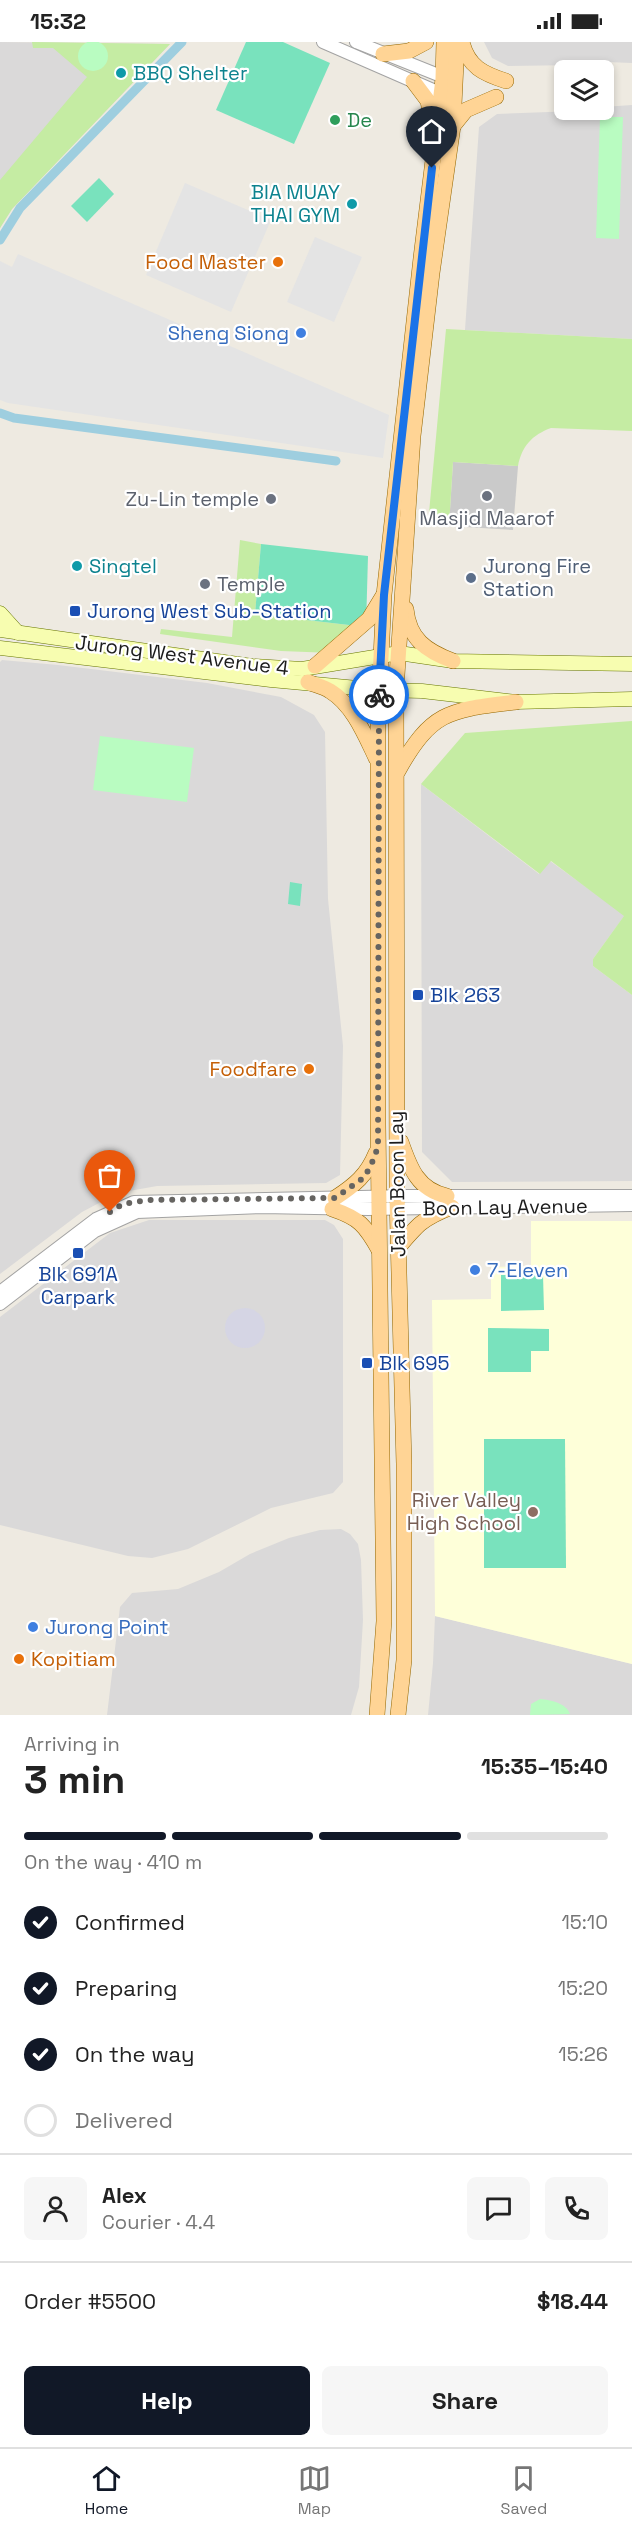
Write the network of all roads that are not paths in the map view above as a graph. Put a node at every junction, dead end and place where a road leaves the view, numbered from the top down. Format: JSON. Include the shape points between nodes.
{"nodes":[{"id":1,"x":323,"y":42,"type":"edge"},
{"id":2,"x":356,"y":42,"type":"edge"},
{"id":3,"x":426,"y":42,"type":"edge"},
{"id":4,"x":444,"y":42,"type":"edge"},
{"id":5,"x":457,"y":42,"type":"edge"},
{"id":6,"x":462,"y":42,"type":"edge"},
{"id":7,"x":383,"y":54,"type":"junction"},
{"id":8,"x":413,"y":81,"type":"junction"},
{"id":9,"x":506,"y":81,"type":"dead end"},
{"id":10,"x":449,"y":87,"type":"junction"},
{"id":11,"x":496,"y":97,"type":"dead end"},
{"id":12,"x":453,"y":126,"type":"junction"},
{"id":13,"x":434,"y":146,"type":"junction"},
{"id":14,"x":428,"y":255,"type":"junction"},
{"id":15,"x":403,"y":576,"type":"junction"},
{"id":16,"x":384,"y":595,"type":"junction"},
{"id":17,"x":0,"y":613,"type":"edge"},
{"id":18,"x":0,"y":630,"type":"edge"},
{"id":19,"x":18,"y":633,"type":"junction"},
{"id":20,"x":3,"y":651,"type":"edge"},
{"id":21,"x":399,"y":653,"type":"junction"},
{"id":22,"x":381,"y":655,"type":"junction"},
{"id":23,"x":453,"y":662,"type":"junction"},
{"id":24,"x":632,"y":664,"type":"edge"},
{"id":25,"x":315,"y":666,"type":"junction"},
{"id":26,"x":308,"y":682,"type":"junction"},
{"id":27,"x":379,"y":690,"type":"junction"},
{"id":28,"x":396,"y":690,"type":"junction"},
{"id":29,"x":632,"y":699,"type":"edge"},
{"id":30,"x":516,"y":702,"type":"junction"},
{"id":31,"x":378,"y":764,"type":"junction"},
{"id":32,"x":397,"y":772,"type":"junction"},
{"id":33,"x":398,"y":1134,"type":"junction"},
{"id":34,"x":378,"y":1147,"type":"junction"},
{"id":35,"x":632,"y":1196,"type":"edge"},
{"id":36,"x":450,"y":1201,"type":"junction"},
{"id":37,"x":397,"y":1202,"type":"junction"},
{"id":38,"x":379,"y":1203,"type":"junction"},
{"id":39,"x":333,"y":1204,"type":"junction"},
{"id":40,"x":632,"y":1205,"type":"edge"},
{"id":41,"x":398,"y":1248,"type":"junction"},
{"id":42,"x":381,"y":1252,"type":"junction"},
{"id":43,"x":0,"y":1292,"type":"edge"},
{"id":44,"x":0,"y":1304,"type":"edge"},
{"id":45,"x":398,"y":1714,"type":"edge"},
{"id":46,"x":377,"y":1715,"type":"edge"}],
"edges":[{"from":1,"to":8,"type":"street"},
{"from":2,"to":7,"type":"street"},
{"from":3,"to":7,"type":"main road","via":[[409,51]]},
{"from":4,"to":10,"type":"main road"},
{"from":5,"to":10,"type":"main road"},
{"from":6,"to":9,"type":"main road","via":[[474,67]]},
{"from":7,"to":10,"type":"street"},
{"from":8,"to":10,"type":"street"},
{"from":8,"to":13,"type":"main road","via":[[432,112]]},
{"from":10,"to":12,"type":"main road"},
{"from":10,"to":13,"type":"main road"},
{"from":11,"to":12,"type":"main road","via":[[466,110]]},
{"from":12,"to":14,"type":"main road"},
{"from":13,"to":14,"type":"main road"},
{"from":14,"to":15,"type":"main road"},
{"from":14,"to":16,"type":"main road","name":"Jalan Boon Lay"},
{"from":15,"to":21,"type":"main road","name":"Jalan Boon Lay"},
{"from":15,"to":23,"type":"main road","via":[[408,622],[415,638],[433,654]]},
{"from":16,"to":22,"type":"main road","name":"Jalan Boon Lay"},
{"from":16,"to":25,"type":"main road","via":[[369,619]]},
{"from":17,"to":19,"type":"main road"},
{"from":18,"to":19,"type":"main road","name":"Jurong West Avenue 4"},
{"from":19,"to":25,"type":"main road","name":"Jurong West Avenue 4","via":[[252,666]]},
{"from":20,"to":26,"type":"main road","name":"Jurong West Avenue 4"},
{"from":21,"to":22,"type":"main road","name":"Jurong West Avenue 4"},
{"from":21,"to":23,"type":"main road","name":"Jurong West Avenue 4"},
{"from":21,"to":28,"type":"main road","name":"Jalan Boon Lay"},
{"from":22,"to":25,"type":"main road","name":"Jurong West Avenue 4"},
{"from":22,"to":27,"type":"main road","name":"Jalan Boon Lay"},
{"from":23,"to":24,"type":"main road","name":"Jurong West Avenue 4"},
{"from":26,"to":27,"type":"main road","name":"Jurong West Avenue 4"},
{"from":26,"to":31,"type":"main road","via":[[331,691],[348,707]]},
{"from":27,"to":28,"type":"main road","name":"Jurong West Avenue 4"},
{"from":27,"to":31,"type":"main road","name":"Jalan Boon Lay"},
{"from":28,"to":30,"type":"main road","name":"Jurong West Avenue 4"},
{"from":28,"to":32,"type":"main road","name":"Jalan Boon Lay"},
{"from":29,"to":30,"type":"main road","name":"Jurong West Avenue 4"},
{"from":30,"to":32,"type":"main road","via":[[449,713],[418,737]]},
{"from":31,"to":34,"type":"main road","name":"Jalan Boon Lay"},
{"from":32,"to":33,"type":"main road","name":"Jalan Boon Lay"},
{"from":33,"to":36,"type":"main road","via":[[417,1178]]},
{"from":33,"to":37,"type":"main road","name":"Jalan Boon Lay"},
{"from":34,"to":38,"type":"main road","name":"Jalan Boon Lay"},
{"from":34,"to":39,"type":"main road","via":[[362,1179]]},
{"from":35,"to":36,"type":"street","name":"Boon Lay Avenue"},
{"from":36,"to":37,"type":"street","name":"Boon Lay Avenue"},
{"from":36,"to":40,"type":"street","name":"Boon Lay Avenue"},
{"from":36,"to":41,"type":"main road","via":[[417,1225]]},
{"from":37,"to":38,"type":"street","name":"Boon Lay Avenue"},
{"from":37,"to":41,"type":"main road","name":"Jalan Boon Lay"},
{"from":38,"to":39,"type":"street","name":"Boon Lay Avenue"},
{"from":38,"to":42,"type":"main road","name":"Jalan Boon Lay"},
{"from":39,"to":42,"type":"main road","via":[[362,1223]]},
{"from":39,"to":43,"type":"street","via":[[147,1200],[123,1204],[96,1219]]},
{"from":39,"to":44,"type":"street","via":[[137,1212],[95,1231]]},
{"from":41,"to":45,"type":"main road","name":"Jalan Boon Lay","via":[[404,1464],[404,1660]]},
{"from":42,"to":46,"type":"main road","name":"Jalan Boon Lay","via":[[384,1621]]}]}
